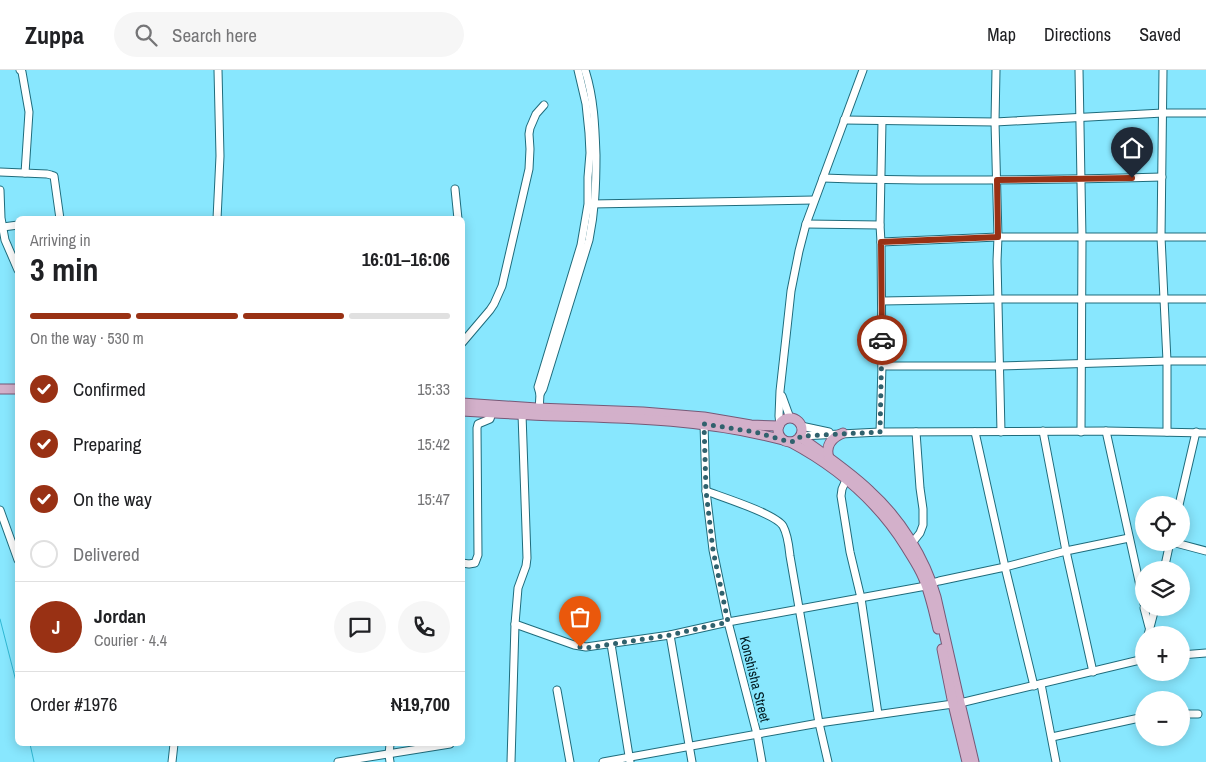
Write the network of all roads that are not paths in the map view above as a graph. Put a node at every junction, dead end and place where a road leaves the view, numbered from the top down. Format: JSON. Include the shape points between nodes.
{"nodes":[{"id":1,"x":20,"y":70,"type":"edge"},
{"id":2,"x":218,"y":70,"type":"edge"},
{"id":3,"x":578,"y":70,"type":"edge"},
{"id":4,"x":586,"y":70,"type":"edge"},
{"id":5,"x":863,"y":70,"type":"edge"},
{"id":6,"x":996,"y":70,"type":"edge"},
{"id":7,"x":1078,"y":70,"type":"edge"},
{"id":8,"x":1163,"y":70,"type":"edge"},
{"id":9,"x":544,"y":105,"type":"dead end"},
{"id":10,"x":1163,"y":113,"type":"junction"},
{"id":11,"x":1206,"y":113,"type":"edge"},
{"id":12,"x":1080,"y":117,"type":"junction"},
{"id":13,"x":844,"y":120,"type":"junction"},
{"id":14,"x":882,"y":121,"type":"junction"},
{"id":15,"x":995,"y":122,"type":"junction"},
{"id":16,"x":0,"y":172,"type":"edge"},
{"id":17,"x":25,"y":174,"type":"junction"},
{"id":18,"x":1162,"y":177,"type":"junction"},
{"id":19,"x":823,"y":178,"type":"junction"},
{"id":20,"x":1081,"y":178,"type":"junction"},
{"id":21,"x":881,"y":180,"type":"junction"},
{"id":22,"x":997,"y":180,"type":"junction"},
{"id":23,"x":0,"y":190,"type":"edge"},
{"id":24,"x":455,"y":190,"type":"dead end"},
{"id":25,"x":814,"y":200,"type":"junction"},
{"id":26,"x":592,"y":204,"type":"junction"},
{"id":27,"x":60,"y":216,"type":"edge"},
{"id":28,"x":217,"y":216,"type":"edge"},
{"id":29,"x":458,"y":216,"type":"edge"},
{"id":30,"x":806,"y":224,"type":"junction"},
{"id":31,"x":15,"y":225,"type":"edge"},
{"id":32,"x":880,"y":225,"type":"junction"},
{"id":33,"x":3,"y":227,"type":"junction"},
{"id":34,"x":998,"y":237,"type":"junction"},
{"id":35,"x":1161,"y":237,"type":"junction"},
{"id":36,"x":1206,"y":237,"type":"edge"},
{"id":37,"x":1082,"y":238,"type":"junction"},
{"id":38,"x":881,"y":242,"type":"junction"},
{"id":39,"x":15,"y":263,"type":"edge"},
{"id":40,"x":998,"y":299,"type":"junction"},
{"id":41,"x":1082,"y":299,"type":"junction"},
{"id":42,"x":1206,"y":299,"type":"edge"},
{"id":43,"x":1164,"y":300,"type":"junction"},
{"id":44,"x":882,"y":301,"type":"junction"},
{"id":45,"x":465,"y":339,"type":"edge"},
{"id":46,"x":1167,"y":361,"type":"junction"},
{"id":47,"x":1206,"y":361,"type":"edge"},
{"id":48,"x":1082,"y":364,"type":"junction"},
{"id":49,"x":882,"y":366,"type":"junction"},
{"id":50,"x":1000,"y":366,"type":"junction"},
{"id":51,"x":0,"y":383,"type":"edge"},
{"id":52,"x":15,"y":384,"type":"edge"},
{"id":53,"x":0,"y":389,"type":"edge"},
{"id":54,"x":15,"y":390,"type":"edge"},
{"id":55,"x":780,"y":391,"type":"junction"},
{"id":56,"x":465,"y":403,"type":"edge"},
{"id":57,"x":465,"y":411,"type":"edge"},
{"id":58,"x":539,"y":411,"type":"junction"},
{"id":59,"x":492,"y":413,"type":"junction"},
{"id":60,"x":522,"y":414,"type":"junction"},
{"id":61,"x":790,"y":418,"type":"junction"},
{"id":62,"x":704,"y":424,"type":"junction"},
{"id":63,"x":779,"y":425,"type":"junction"},
{"id":64,"x":801,"y":426,"type":"junction"},
{"id":65,"x":1106,"y":431,"type":"junction"},
{"id":66,"x":880,"y":432,"type":"junction"},
{"id":67,"x":916,"y":432,"type":"junction"},
{"id":68,"x":975,"y":432,"type":"junction"},
{"id":69,"x":1001,"y":432,"type":"junction"},
{"id":70,"x":1043,"y":432,"type":"junction"},
{"id":71,"x":1081,"y":432,"type":"junction"},
{"id":72,"x":1167,"y":432,"type":"junction"},
{"id":73,"x":1196,"y":432,"type":"junction"},
{"id":74,"x":838,"y":433,"type":"junction"},
{"id":75,"x":1206,"y":433,"type":"edge"},
{"id":76,"x":800,"y":437,"type":"junction"},
{"id":77,"x":786,"y":441,"type":"junction"},
{"id":78,"x":830,"y":458,"type":"junction"},
{"id":79,"x":846,"y":480,"type":"junction"},
{"id":80,"x":706,"y":491,"type":"junction"},
{"id":81,"x":1181,"y":496,"type":"edge"},
{"id":82,"x":0,"y":510,"type":"edge"},
{"id":83,"x":1129,"y":538,"type":"junction"},
{"id":84,"x":912,"y":543,"type":"junction"},
{"id":85,"x":1190,"y":547,"type":"edge"},
{"id":86,"x":1066,"y":551,"type":"junction"},
{"id":87,"x":1206,"y":551,"type":"edge"},
{"id":88,"x":15,"y":552,"type":"edge"},
{"id":89,"x":465,"y":563,"type":"edge"},
{"id":90,"x":1135,"y":565,"type":"edge"},
{"id":91,"x":1005,"y":568,"type":"junction"},
{"id":92,"x":929,"y":584,"type":"junction"},
{"id":93,"x":861,"y":598,"type":"junction"},
{"id":94,"x":800,"y":609,"type":"junction"},
{"id":95,"x":728,"y":622,"type":"junction"},
{"id":96,"x":515,"y":624,"type":"junction"},
{"id":97,"x":670,"y":635,"type":"junction"},
{"id":98,"x":612,"y":644,"type":"junction"},
{"id":99,"x":1206,"y":653,"type":"edge"},
{"id":100,"x":1190,"y":654,"type":"edge"},
{"id":101,"x":1135,"y":660,"type":"edge"},
{"id":102,"x":1093,"y":672,"type":"junction"},
{"id":103,"x":1037,"y":685,"type":"junction"},
{"id":104,"x":558,"y":690,"type":"dead end"},
{"id":105,"x":956,"y":704,"type":"junction"},
{"id":106,"x":878,"y":714,"type":"junction"},
{"id":107,"x":1190,"y":714,"type":"edge"},
{"id":108,"x":1198,"y":714,"type":"dead end"},
{"id":109,"x":1135,"y":720,"type":"edge"},
{"id":110,"x":819,"y":722,"type":"junction"},
{"id":111,"x":756,"y":734,"type":"junction"},
{"id":112,"x":1052,"y":737,"type":"junction"},
{"id":113,"x":174,"y":746,"type":"edge"},
{"id":114,"x":441,"y":746,"type":"edge"},
{"id":115,"x":689,"y":747,"type":"junction"},
{"id":116,"x":390,"y":758,"type":"edge"},
{"id":117,"x":629,"y":760,"type":"edge"},
{"id":118,"x":172,"y":762,"type":"edge"},
{"id":119,"x":338,"y":762,"type":"edge"},
{"id":120,"x":511,"y":762,"type":"edge"},
{"id":121,"x":570,"y":762,"type":"edge"},
{"id":122,"x":603,"y":762,"type":"edge"},
{"id":123,"x":692,"y":762,"type":"edge"},
{"id":124,"x":762,"y":762,"type":"edge"},
{"id":125,"x":828,"y":762,"type":"edge"},
{"id":126,"x":967,"y":762,"type":"edge"},
{"id":127,"x":974,"y":762,"type":"edge"},
{"id":128,"x":1056,"y":762,"type":"edge"}],
"edges":[{"from":1,"to":17,"type":"street","via":[[29,112]]},
{"from":2,"to":28,"type":"street","via":[[220,156]]},
{"from":3,"to":26,"type":"street","via":[[586,104]]},
{"from":4,"to":26,"type":"street","via":[[595,129]]},
{"from":5,"to":13,"type":"street"},
{"from":6,"to":15,"type":"street"},
{"from":7,"to":12,"type":"street"},
{"from":8,"to":10,"type":"street"},
{"from":9,"to":45,"type":"street","via":[[530,128],[529,170],[502,286],[494,304]]},
{"from":10,"to":11,"type":"street"},
{"from":10,"to":12,"type":"street"},
{"from":10,"to":18,"type":"street"},
{"from":12,"to":15,"type":"street"},
{"from":12,"to":20,"type":"street"},
{"from":13,"to":14,"type":"street"},
{"from":13,"to":19,"type":"street"},
{"from":14,"to":15,"type":"street"},
{"from":14,"to":21,"type":"street"},
{"from":15,"to":22,"type":"street"},
{"from":16,"to":17,"type":"street"},
{"from":17,"to":27,"type":"street","via":[[54,176]]},
{"from":18,"to":20,"type":"street"},
{"from":18,"to":35,"type":"street"},
{"from":19,"to":21,"type":"street"},
{"from":19,"to":25,"type":"street"},
{"from":20,"to":22,"type":"street"},
{"from":20,"to":37,"type":"street"},
{"from":21,"to":22,"type":"street"},
{"from":21,"to":32,"type":"street"},
{"from":22,"to":34,"type":"street"},
{"from":23,"to":33,"type":"street"},
{"from":24,"to":29,"type":"street"},
{"from":25,"to":26,"type":"street"},
{"from":25,"to":30,"type":"street"},
{"from":26,"to":58,"type":"street","via":[[594,218],[589,240],[540,394]]},
{"from":30,"to":32,"type":"street"},
{"from":30,"to":55,"type":"street","via":[[791,290]]},
{"from":31,"to":33,"type":"street"},
{"from":32,"to":38,"type":"street"},
{"from":33,"to":39,"type":"street"},
{"from":34,"to":37,"type":"street"},
{"from":34,"to":38,"type":"street"},
{"from":34,"to":40,"type":"street"},
{"from":35,"to":36,"type":"street"},
{"from":35,"to":37,"type":"street"},
{"from":35,"to":43,"type":"street"},
{"from":37,"to":41,"type":"street"},
{"from":38,"to":44,"type":"street"},
{"from":40,"to":41,"type":"street"},
{"from":40,"to":44,"type":"street"},
{"from":40,"to":50,"type":"street"},
{"from":41,"to":43,"type":"street"},
{"from":41,"to":48,"type":"street"},
{"from":42,"to":43,"type":"street"},
{"from":43,"to":46,"type":"street"},
{"from":44,"to":49,"type":"street"},
{"from":46,"to":47,"type":"street"},
{"from":46,"to":48,"type":"street"},
{"from":46,"to":72,"type":"street"},
{"from":48,"to":50,"type":"street"},
{"from":48,"to":71,"type":"street"},
{"from":49,"to":50,"type":"street"},
{"from":49,"to":66,"type":"street"},
{"from":50,"to":69,"type":"street"},
{"from":51,"to":52,"type":"main road"},
{"from":53,"to":54,"type":"main road"},
{"from":55,"to":61,"type":"street"},
{"from":55,"to":63,"type":"street"},
{"from":56,"to":58,"type":"main road"},
{"from":57,"to":59,"type":"main road"},
{"from":58,"to":60,"type":"main road"},
{"from":58,"to":62,"type":"main road"},
{"from":58,"to":63,"type":"main road","via":[[662,413],[751,425]]},
{"from":59,"to":60,"type":"main road"},
{"from":59,"to":89,"type":"street","via":[[490,419],[478,424],[477,428],[478,555],[475,563]]},
{"from":60,"to":96,"type":"street","via":[[527,563],[518,588]]},
{"from":61,"to":63,"type":"main road"},
{"from":61,"to":64,"type":"main road"},
{"from":62,"to":77,"type":"main road","via":[[755,432]]},
{"from":62,"to":80,"type":"street","name":"Konshisha Street"},
{"from":63,"to":77,"type":"main road","via":[[779,433]]},
{"from":64,"to":74,"type":"street"},
{"from":64,"to":76,"type":"main road"},
{"from":65,"to":71,"type":"street"},
{"from":65,"to":72,"type":"street"},
{"from":65,"to":83,"type":"street"},
{"from":66,"to":67,"type":"street"},
{"from":66,"to":74,"type":"street"},
{"from":67,"to":68,"type":"street"},
{"from":67,"to":84,"type":"street","via":[[923,525]]},
{"from":68,"to":69,"type":"street"},
{"from":68,"to":91,"type":"street"},
{"from":69,"to":70,"type":"street"},
{"from":70,"to":71,"type":"street"},
{"from":70,"to":86,"type":"street"},
{"from":72,"to":73,"type":"street"},
{"from":73,"to":75,"type":"street"},
{"from":73,"to":81,"type":"street"},
{"from":74,"to":76,"type":"street"},
{"from":74,"to":78,"type":"main road","via":[[830,442]]},
{"from":76,"to":77,"type":"main road","via":[[796,441]]},
{"from":76,"to":78,"type":"main road"},
{"from":77,"to":79,"type":"main road"},
{"from":78,"to":84,"type":"main road","via":[[881,502]]},
{"from":79,"to":92,"type":"main road","via":[[892,526]]},
{"from":79,"to":93,"type":"street","via":[[841,496]]},
{"from":80,"to":94,"type":"street","via":[[770,516],[784,527]]},
{"from":80,"to":95,"type":"street","name":"Konshisha Street","via":[[713,550]]},
{"from":82,"to":88,"type":"street"},
{"from":83,"to":86,"type":"street"},
{"from":83,"to":90,"type":"street"},
{"from":84,"to":92,"type":"main road","via":[[923,561]]},
{"from":85,"to":87,"type":"street"},
{"from":86,"to":91,"type":"street"},
{"from":86,"to":102,"type":"street"},
{"from":91,"to":92,"type":"street"},
{"from":91,"to":103,"type":"street"},
{"from":92,"to":93,"type":"street"},
{"from":92,"to":105,"type":"main road"},
{"from":93,"to":94,"type":"street"},
{"from":93,"to":106,"type":"street"},
{"from":94,"to":95,"type":"street"},
{"from":94,"to":110,"type":"street"},
{"from":95,"to":97,"type":"street"},
{"from":95,"to":111,"type":"street","name":"Konshisha Street"},
{"from":96,"to":98,"type":"street","via":[[580,647]]},
{"from":96,"to":120,"type":"street"},
{"from":97,"to":98,"type":"street"},
{"from":97,"to":115,"type":"street"},
{"from":98,"to":117,"type":"street"},
{"from":99,"to":100,"type":"street"},
{"from":101,"to":102,"type":"street"},
{"from":102,"to":103,"type":"street"},
{"from":103,"to":105,"type":"street"},
{"from":103,"to":112,"type":"street"},
{"from":104,"to":121,"type":"street"},
{"from":105,"to":106,"type":"street"},
{"from":105,"to":126,"type":"main road"},
{"from":105,"to":127,"type":"main road"},
{"from":106,"to":110,"type":"street"},
{"from":107,"to":108,"type":"street"},
{"from":109,"to":112,"type":"street"},
{"from":110,"to":111,"type":"street"},
{"from":110,"to":125,"type":"street"},
{"from":111,"to":115,"type":"street"},
{"from":111,"to":124,"type":"street","name":"Konshisha Street"},
{"from":112,"to":128,"type":"street"},
{"from":113,"to":118,"type":"street"},
{"from":114,"to":116,"type":"street"},
{"from":115,"to":117,"type":"street"},
{"from":115,"to":123,"type":"street"},
{"from":116,"to":119,"type":"street"},
{"from":117,"to":122,"type":"street"}]}
